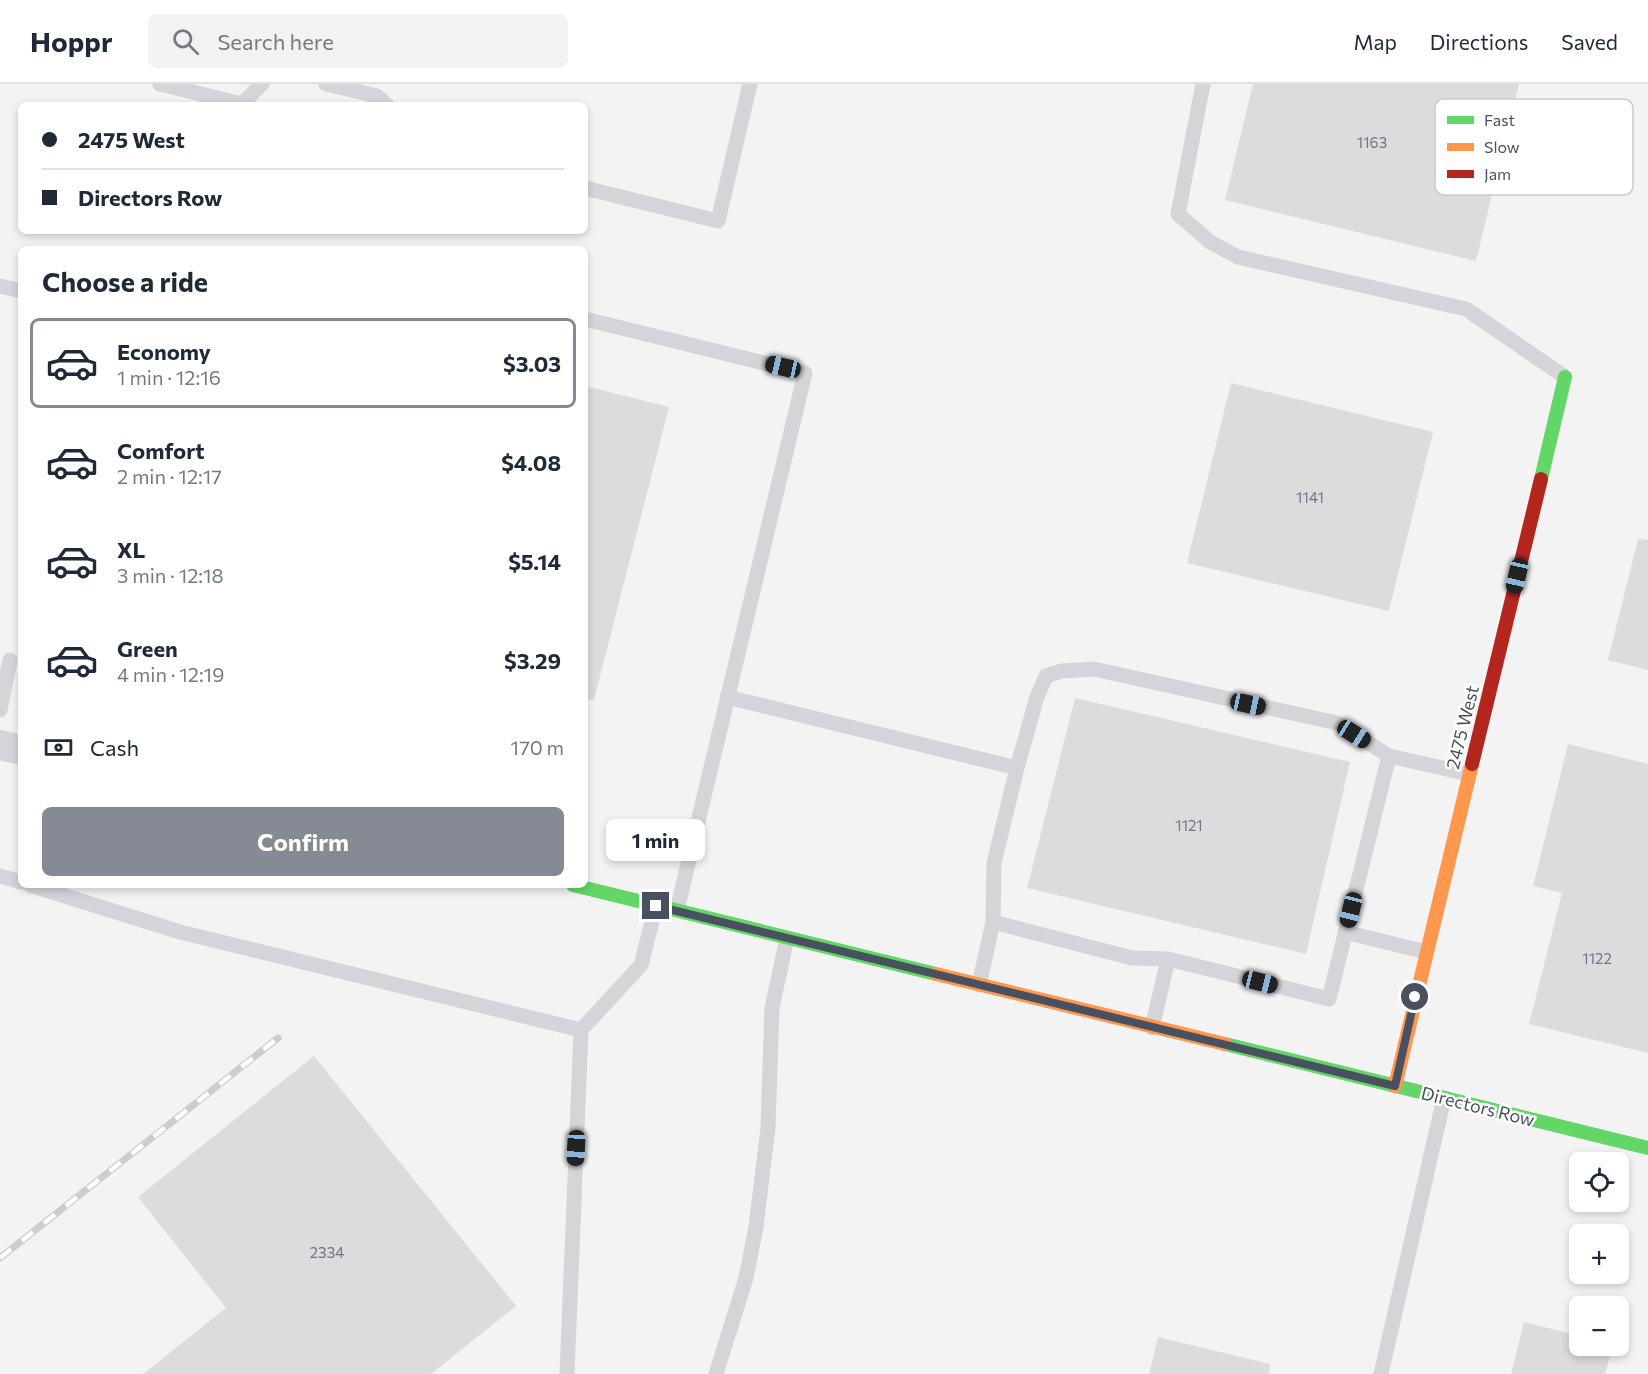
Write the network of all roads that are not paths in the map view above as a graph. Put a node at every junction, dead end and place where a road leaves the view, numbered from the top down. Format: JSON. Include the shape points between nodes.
{"nodes":[{"id":1,"x":160,"y":84,"type":"edge"},
{"id":2,"x":262,"y":84,"type":"edge"},
{"id":3,"x":326,"y":84,"type":"edge"},
{"id":4,"x":750,"y":84,"type":"edge"},
{"id":5,"x":1203,"y":84,"type":"edge"},
{"id":6,"x":234,"y":102,"type":"edge"},
{"id":7,"x":244,"y":102,"type":"edge"},
{"id":8,"x":384,"y":102,"type":"edge"},
{"id":9,"x":588,"y":189,"type":"edge"},
{"id":10,"x":0,"y":286,"type":"edge"},
{"id":11,"x":18,"y":290,"type":"edge"},
{"id":12,"x":588,"y":320,"type":"edge"},
{"id":13,"x":1565,"y":377,"type":"joint"},
{"id":14,"x":10,"y":660,"type":"edge"},
{"id":15,"x":727,"y":697,"type":"junction"},
{"id":16,"x":0,"y":710,"type":"edge"},
{"id":17,"x":0,"y":745,"type":"edge"},
{"id":18,"x":18,"y":749,"type":"edge"},
{"id":19,"x":1389,"y":756,"type":"junction"},
{"id":20,"x":1017,"y":768,"type":"junction"},
{"id":21,"x":1469,"y":774,"type":"junction"},
{"id":22,"x":0,"y":876,"type":"edge"},
{"id":23,"x":18,"y":881,"type":"edge"},
{"id":24,"x":40,"y":888,"type":"edge"},
{"id":25,"x":585,"y":888,"type":"edge"},
{"id":26,"x":656,"y":906,"type":"junction"},
{"id":27,"x":677,"y":910,"type":"junction"},
{"id":28,"x":993,"y":922,"type":"junction"},
{"id":29,"x":1345,"y":932,"type":"junction"},
{"id":30,"x":787,"y":938,"type":"junction"},
{"id":31,"x":1426,"y":952,"type":"junction"},
{"id":32,"x":1168,"y":959,"type":"junction"},
{"id":33,"x":979,"y":985,"type":"junction"},
{"id":34,"x":1152,"y":1028,"type":"junction"},
{"id":35,"x":581,"y":1030,"type":"junction"},
{"id":36,"x":1395,"y":1086,"type":"junction"},
{"id":37,"x":1444,"y":1098,"type":"junction"},
{"id":38,"x":1648,"y":1148,"type":"edge"},
{"id":39,"x":567,"y":1374,"type":"edge"},
{"id":40,"x":716,"y":1374,"type":"edge"},
{"id":41,"x":1381,"y":1374,"type":"edge"}],
"edges":[{"from":1,"to":6,"type":"lane"},
{"from":2,"to":7,"type":"lane"},
{"from":3,"to":8,"type":"lane","via":[[377,96]]},
{"from":4,"to":9,"type":"lane","via":[[718,221]]},
{"from":5,"to":13,"type":"lane","via":[[1178,214],[1210,242],[1238,257],[1466,309]]},
{"from":10,"to":11,"type":"lane"},
{"from":12,"to":15,"type":"lane","via":[[805,373]]},
{"from":13,"to":21,"type":"street","name":"2475 West"},
{"from":14,"to":16,"type":"lane"},
{"from":15,"to":20,"type":"lane"},
{"from":15,"to":27,"type":"lane"},
{"from":17,"to":18,"type":"street"},
{"from":19,"to":20,"type":"lane","via":[[1337,723],[1094,669],[1046,676]]},
{"from":19,"to":21,"type":"lane"},
{"from":19,"to":29,"type":"lane"},
{"from":20,"to":28,"type":"lane","via":[[994,863]]},
{"from":21,"to":31,"type":"street","name":"2475 West"},
{"from":22,"to":23,"type":"lane"},
{"from":24,"to":35,"type":"lane","via":[[180,932]]},
{"from":25,"to":26,"type":"street","name":"Directors Row"},
{"from":26,"to":27,"type":"street","name":"Directors Row"},
{"from":26,"to":35,"type":"lane","via":[[641,965]]},
{"from":27,"to":30,"type":"street","name":"Directors Row"},
{"from":28,"to":32,"type":"lane","via":[[1132,958]]},
{"from":28,"to":33,"type":"lane"},
{"from":29,"to":31,"type":"lane"},
{"from":29,"to":32,"type":"lane","via":[[1329,999]]},
{"from":30,"to":33,"type":"street","name":"Directors Row"},
{"from":30,"to":40,"type":"lane","via":[[772,1008],[768,1128],[756,1227],[746,1278]]},
{"from":31,"to":36,"type":"street","name":"2475 West"},
{"from":32,"to":34,"type":"lane"},
{"from":33,"to":34,"type":"street","name":"Directors Row"},
{"from":34,"to":36,"type":"street","name":"Directors Row"},
{"from":35,"to":39,"type":"lane"},
{"from":36,"to":37,"type":"street","name":"Directors Row"},
{"from":37,"to":38,"type":"street","name":"Directors Row"},
{"from":37,"to":41,"type":"lane"}]}
